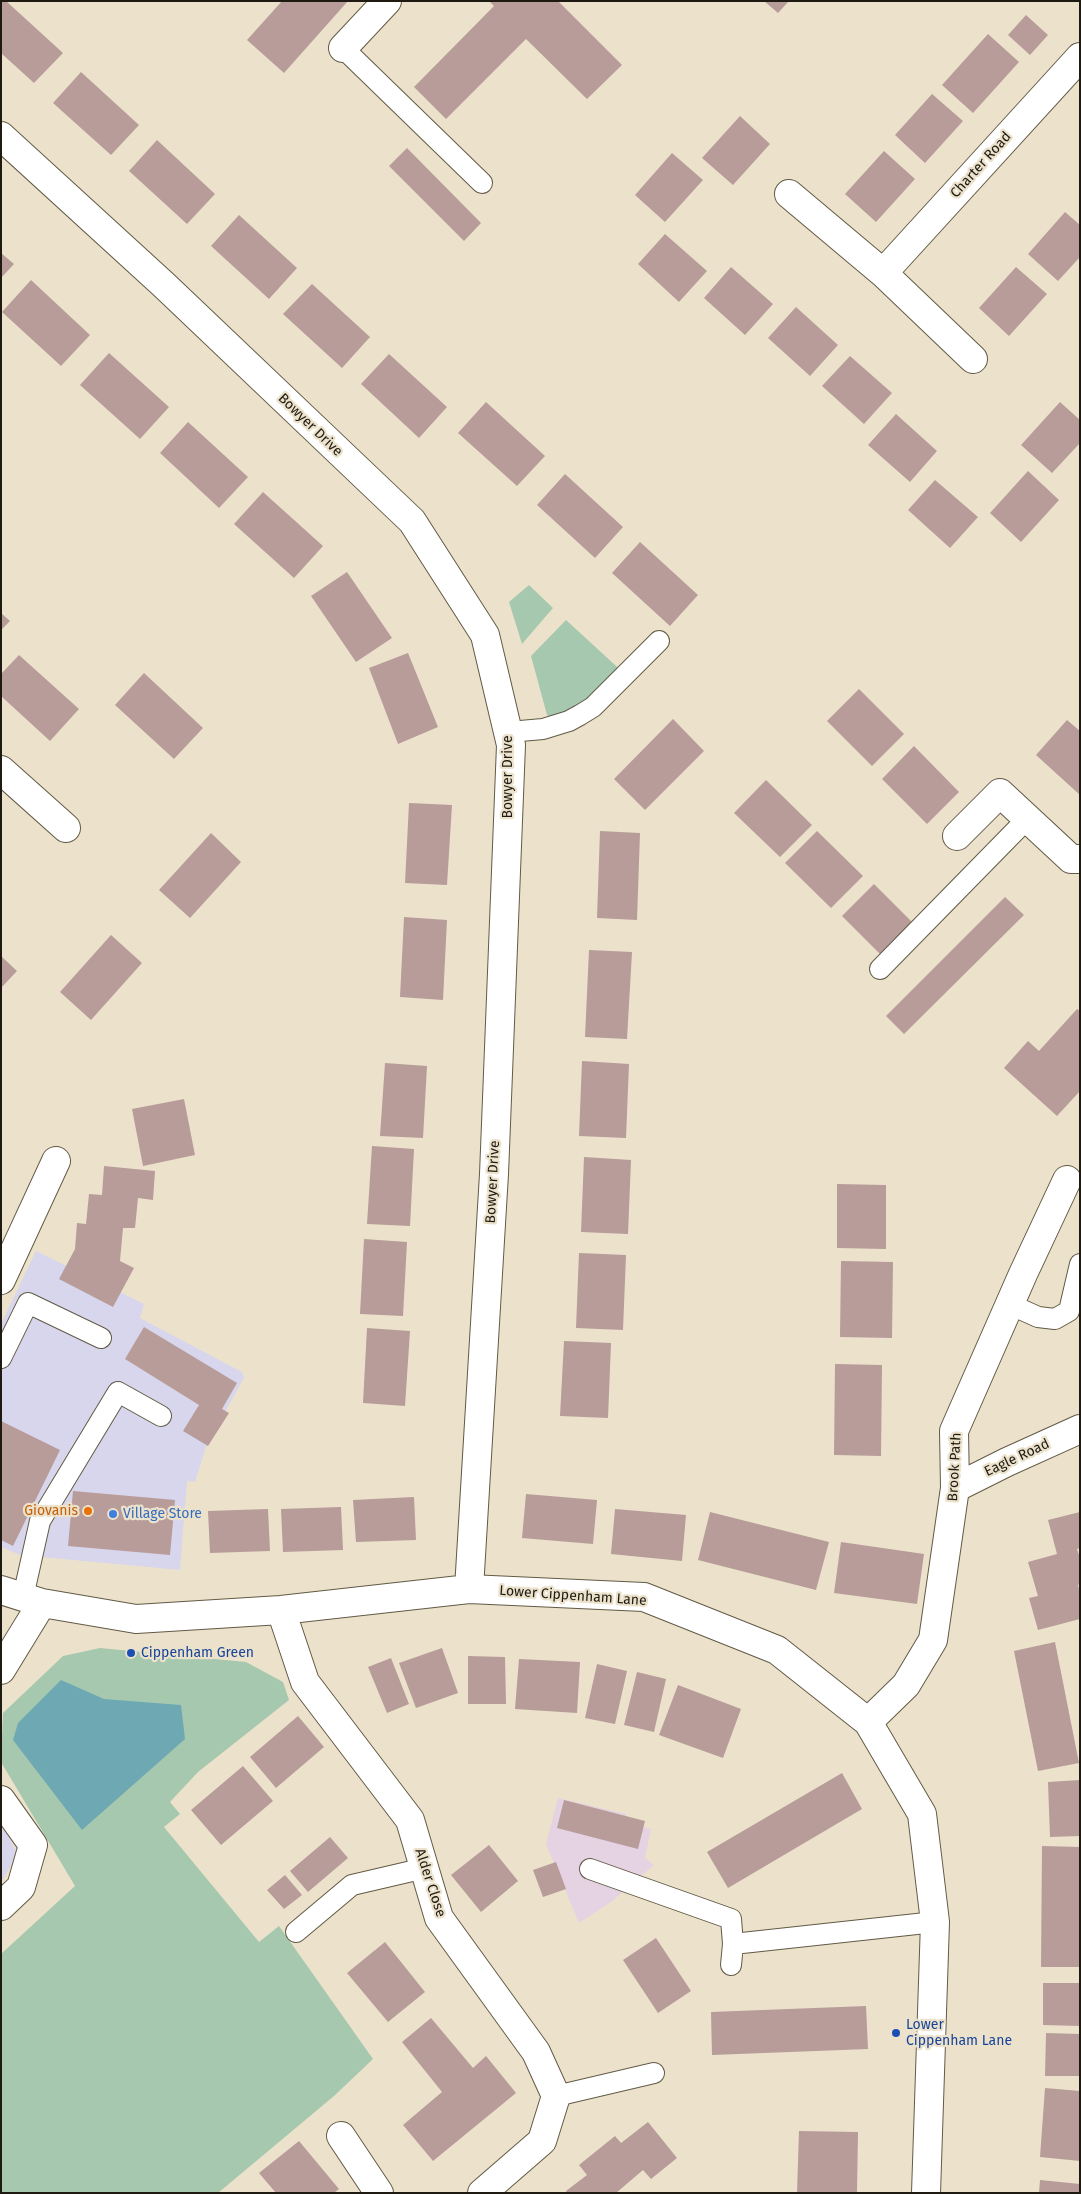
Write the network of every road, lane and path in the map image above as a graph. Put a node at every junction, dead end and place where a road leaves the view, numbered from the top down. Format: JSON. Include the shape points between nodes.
{"nodes":[{"id":1,"x":387,"y":1,"type":"edge"},
{"id":2,"x":343,"y":48,"type":"joint"},
{"id":3,"x":1080,"y":57,"type":"edge"},
{"id":4,"x":1,"y":136,"type":"edge"},
{"id":5,"x":482,"y":183,"type":"dead end"},
{"id":6,"x":789,"y":194,"type":"dead end"},
{"id":7,"x":883,"y":273,"type":"junction"},
{"id":8,"x":973,"y":359,"type":"dead end"},
{"id":9,"x":659,"y":641,"type":"dead end"},
{"id":10,"x":509,"y":732,"type":"junction"},
{"id":11,"x":1,"y":770,"type":"edge"},
{"id":12,"x":1027,"y":818,"type":"junction"},
{"id":13,"x":66,"y":828,"type":"dead end"},
{"id":14,"x":957,"y":836,"type":"dead end"},
{"id":15,"x":1080,"y":858,"type":"edge"},
{"id":16,"x":880,"y":969,"type":"dead end"},
{"id":17,"x":56,"y":1161,"type":"dead end"},
{"id":18,"x":1067,"y":1180,"type":"dead end"},
{"id":19,"x":1080,"y":1264,"type":"edge"},
{"id":20,"x":1,"y":1280,"type":"edge"},
{"id":21,"x":1009,"y":1304,"type":"junction"},
{"id":22,"x":101,"y":1338,"type":"dead end"},
{"id":23,"x":1,"y":1358,"type":"edge"},
{"id":24,"x":161,"y":1416,"type":"dead end"},
{"id":25,"x":1080,"y":1429,"type":"edge"},
{"id":26,"x":955,"y":1488,"type":"junction"},
{"id":27,"x":469,"y":1589,"type":"junction"},
{"id":28,"x":22,"y":1596,"type":"edge"},
{"id":29,"x":281,"y":1610,"type":"junction"},
{"id":30,"x":1,"y":1670,"type":"edge"},
{"id":31,"x":868,"y":1722,"type":"junction"},
{"id":32,"x":1,"y":1800,"type":"edge"},
{"id":33,"x":425,"y":1868,"type":"junction"},
{"id":34,"x":590,"y":1869,"type":"dead end"},
{"id":35,"x":1,"y":1906,"type":"edge"},
{"id":36,"x":935,"y":1922,"type":"junction"},
{"id":37,"x":296,"y":1932,"type":"dead end"},
{"id":38,"x":733,"y":1944,"type":"junction"},
{"id":39,"x":731,"y":1965,"type":"dead end"},
{"id":40,"x":654,"y":2073,"type":"dead end"},
{"id":41,"x":556,"y":2096,"type":"junction"},
{"id":42,"x":341,"y":2136,"type":"dead end"},
{"id":43,"x":379,"y":2193,"type":"edge"},
{"id":44,"x":482,"y":2193,"type":"edge"},
{"id":45,"x":926,"y":2193,"type":"edge"}],
"edges":[{"from":1,"to":2,"type":"street"},
{"from":2,"to":5,"type":"lane"},
{"from":3,"to":7,"type":"street","name":"Charter Road"},
{"from":4,"to":10,"type":"street","name":"Bowyer Drive","via":[[164,285],[412,522],[484,635]]},
{"from":6,"to":7,"type":"street"},
{"from":7,"to":8,"type":"street"},
{"from":9,"to":10,"type":"lane","via":[[580,715],[544,729]]},
{"from":10,"to":27,"type":"street","name":"Bowyer Drive","via":[[494,1164]]},
{"from":11,"to":13,"type":"street"},
{"from":12,"to":14,"type":"street","via":[[1000,793]]},
{"from":12,"to":15,"type":"street","via":[[1071,859]]},
{"from":12,"to":16,"type":"lane"},
{"from":17,"to":20,"type":"street"},
{"from":18,"to":21,"type":"street","name":"Brook Path"},
{"from":19,"to":21,"type":"lane","via":[[1069,1311],[1055,1319],[1038,1318]]},
{"from":21,"to":26,"type":"street","name":"Brook Path","via":[[954,1431]]},
{"from":22,"to":23,"type":"lane","via":[[28,1303]]},
{"from":24,"to":28,"type":"lane","via":[[118,1392],[40,1521]]},
{"from":25,"to":26,"type":"street","name":"Eagle Road"},
{"from":26,"to":31,"type":"street","name":"Brook Path","via":[[933,1640],[906,1685]]},
{"from":27,"to":29,"type":"street","name":"Lower Cippenham Lane"},
{"from":27,"to":31,"type":"street","name":"Lower Cippenham Lane","via":[[644,1597],[777,1650]]},
{"from":28,"to":29,"type":"street","name":"Lower Cippenham Lane","via":[[136,1619]]},
{"from":28,"to":30,"type":"street"},
{"from":29,"to":33,"type":"street","name":"Alder Close","via":[[304,1682],[410,1820]]},
{"from":31,"to":36,"type":"street","name":"Lower Cippenham Lane","via":[[922,1814]]},
{"from":32,"to":35,"type":"street","via":[[33,1845],[21,1887]]},
{"from":33,"to":37,"type":"lane","via":[[352,1885]]},
{"from":33,"to":41,"type":"street","name":"Alder Close","via":[[439,1918],[536,2052]]},
{"from":34,"to":38,"type":"lane","via":[[731,1919]]},
{"from":36,"to":38,"type":"lane"},
{"from":36,"to":45,"type":"street","name":"Lower Cippenham Lane"},
{"from":38,"to":39,"type":"lane"},
{"from":40,"to":41,"type":"lane"},
{"from":41,"to":44,"type":"street","via":[[542,2141]]},
{"from":42,"to":43,"type":"street"}]}
